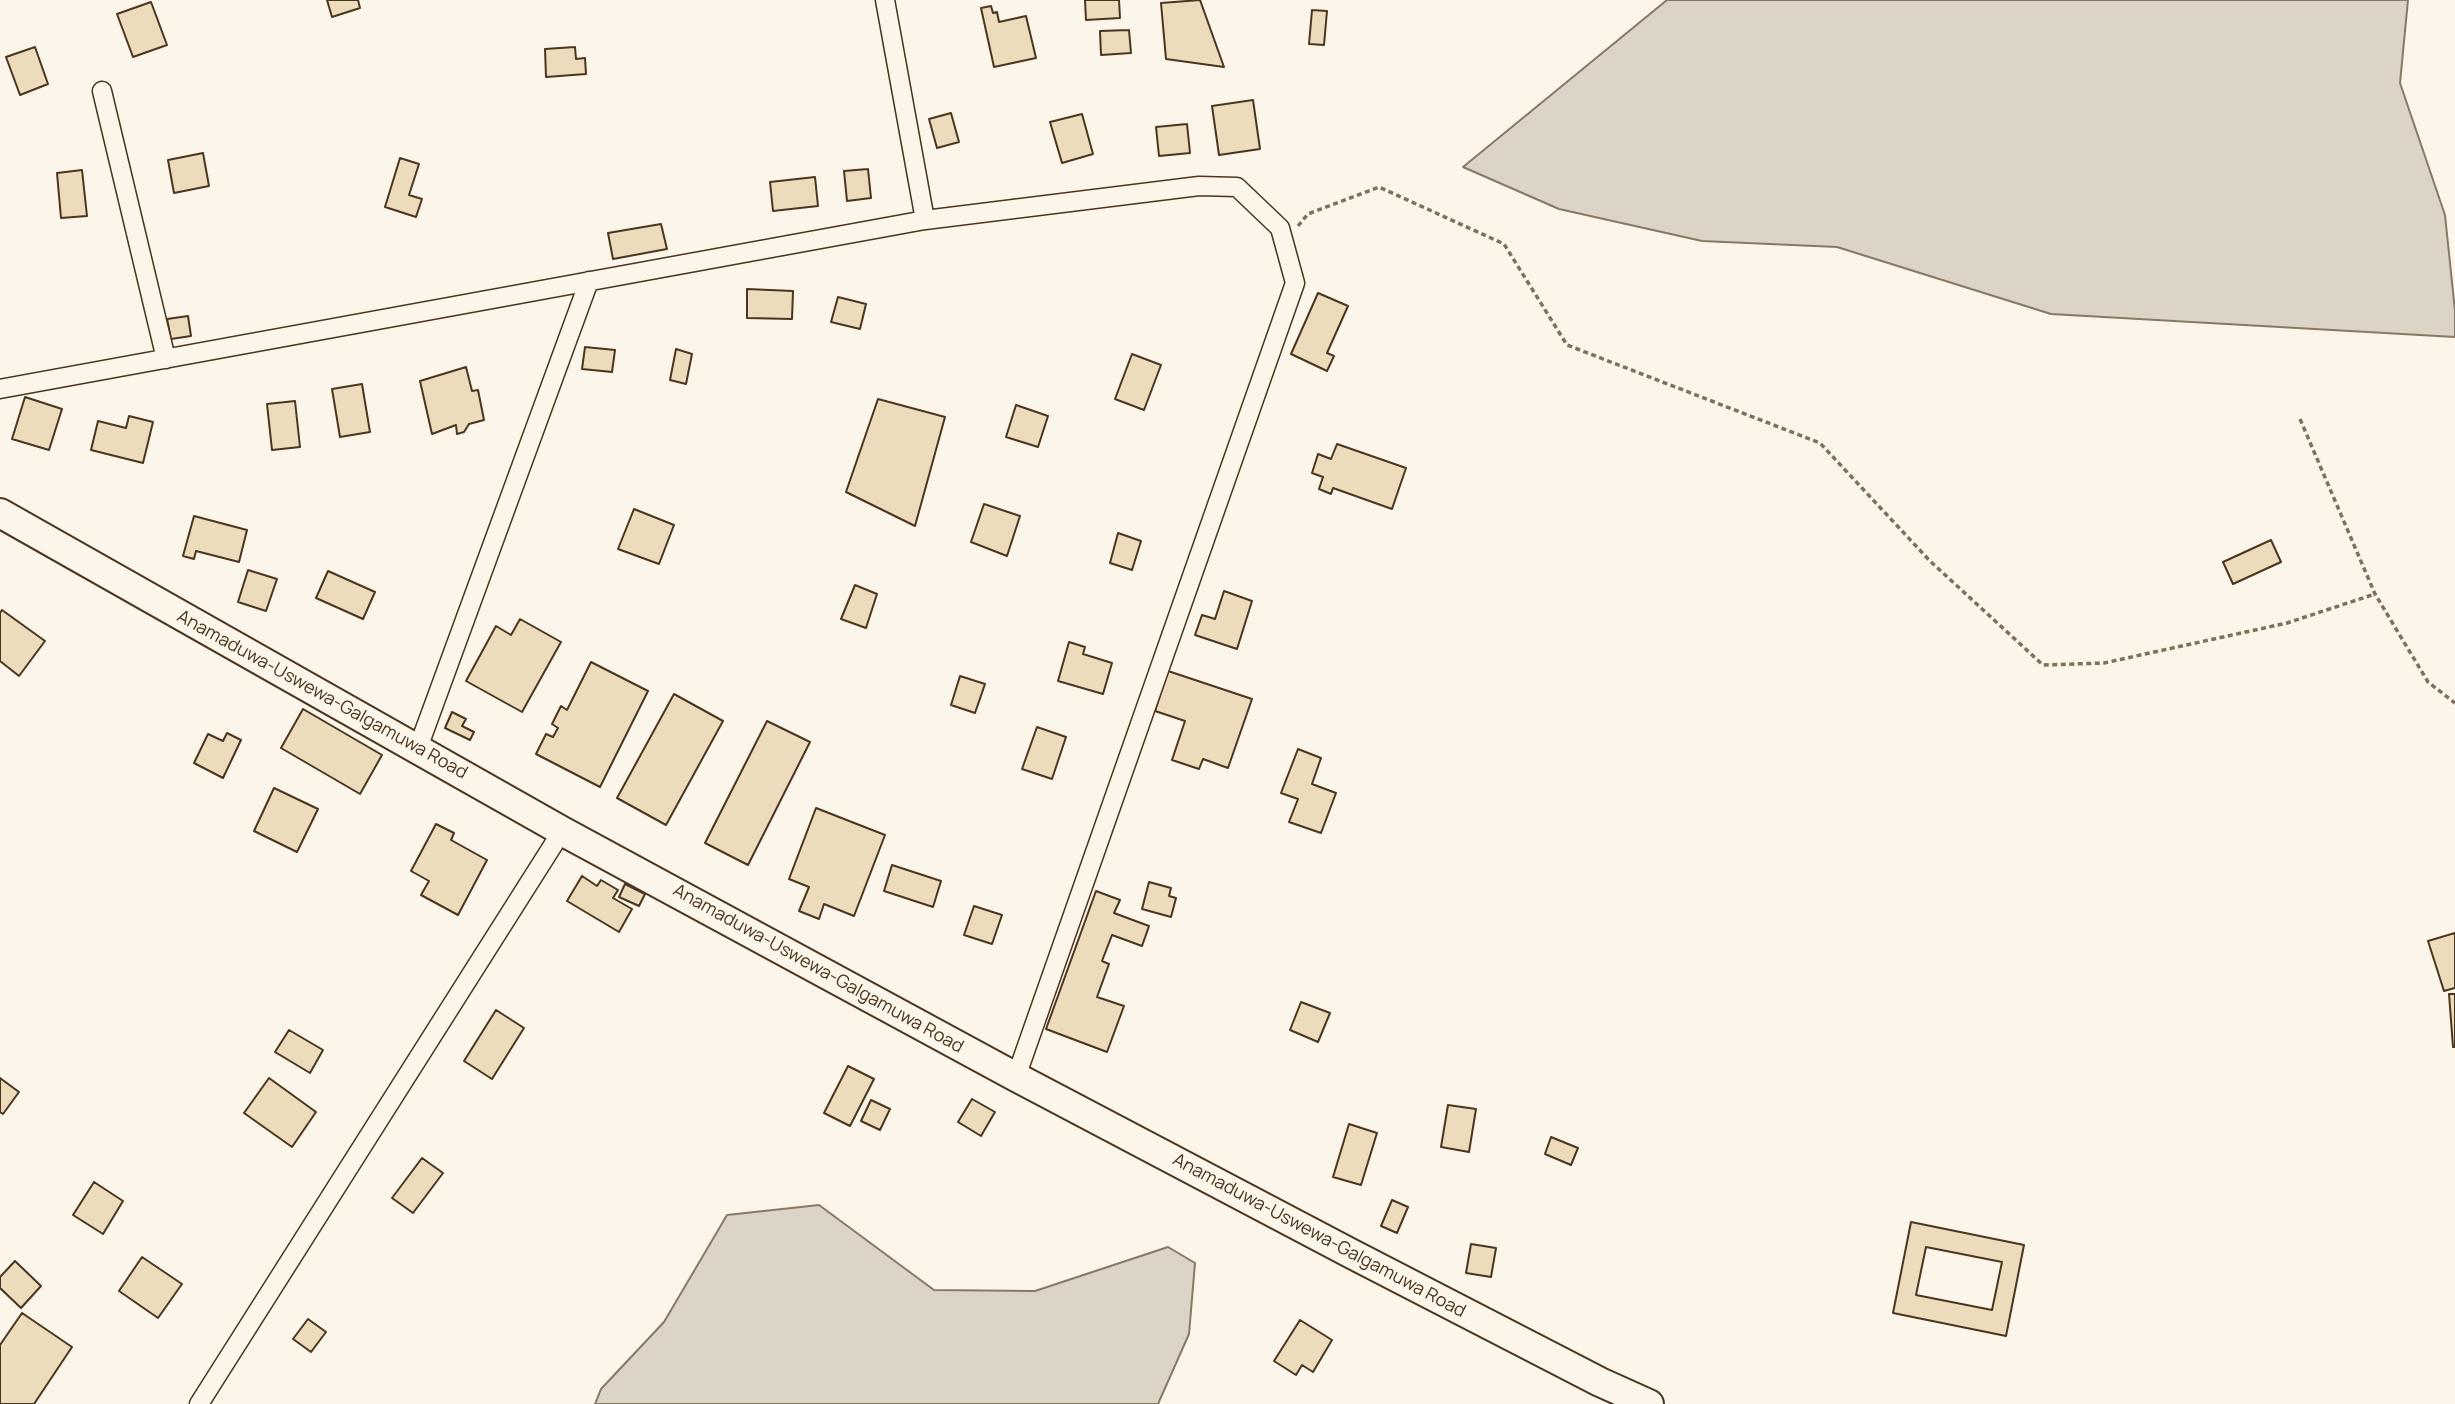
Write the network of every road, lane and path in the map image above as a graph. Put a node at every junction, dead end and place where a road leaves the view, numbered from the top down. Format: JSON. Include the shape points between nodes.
{"nodes":[{"id":1,"x":885,"y":0,"type":"edge"},
{"id":2,"x":102,"y":91,"type":"dead end"},
{"id":3,"x":925,"y":220,"type":"junction"},
{"id":4,"x":1284,"y":243,"type":"junction"},
{"id":5,"x":589,"y":281,"type":"junction"},
{"id":6,"x":166,"y":359,"type":"junction"},
{"id":7,"x":0,"y":389,"type":"edge"},
{"id":8,"x":2300,"y":419,"type":"dead end"},
{"id":9,"x":0,"y":513,"type":"edge"},
{"id":10,"x":2375,"y":594,"type":"junction"},
{"id":11,"x":2455,"y":702,"type":"edge"},
{"id":12,"x":418,"y":748,"type":"junction"},
{"id":13,"x":562,"y":831,"type":"junction"},
{"id":14,"x":1016,"y":1077,"type":"junction"},
{"id":15,"x":199,"y":1404,"type":"edge"},
{"id":16,"x":1648,"y":1404,"type":"edge"}],
"edges":[{"from":1,"to":3,"type":"street"},
{"from":2,"to":6,"type":"street"},
{"from":3,"to":4,"type":"street","via":[[1199,186],[1237,187],[1280,228]]},
{"from":3,"to":5,"type":"street"},
{"from":4,"to":10,"type":"path","via":[[1308,214],[1379,187],[1504,244],[1567,345],[1820,443],[1930,561],[2043,665],[2104,663],[2287,623]]},
{"from":4,"to":14,"type":"street","via":[[1295,283]]},
{"from":5,"to":6,"type":"street"},
{"from":5,"to":12,"type":"street"},
{"from":6,"to":7,"type":"street"},
{"from":8,"to":10,"type":"path"},
{"from":9,"to":12,"type":"main road","name":"Anamaduwa-Uswewa-Galgamuwa Road"},
{"from":10,"to":11,"type":"path","via":[[2428,682]]},
{"from":12,"to":13,"type":"main road","name":"Anamaduwa-Uswewa-Galgamuwa Road"},
{"from":13,"to":14,"type":"main road","name":"Anamaduwa-Uswewa-Galgamuwa Road"},
{"from":13,"to":15,"type":"street"},
{"from":14,"to":16,"type":"main road","name":"Anamaduwa-Uswewa-Galgamuwa Road"}]}
